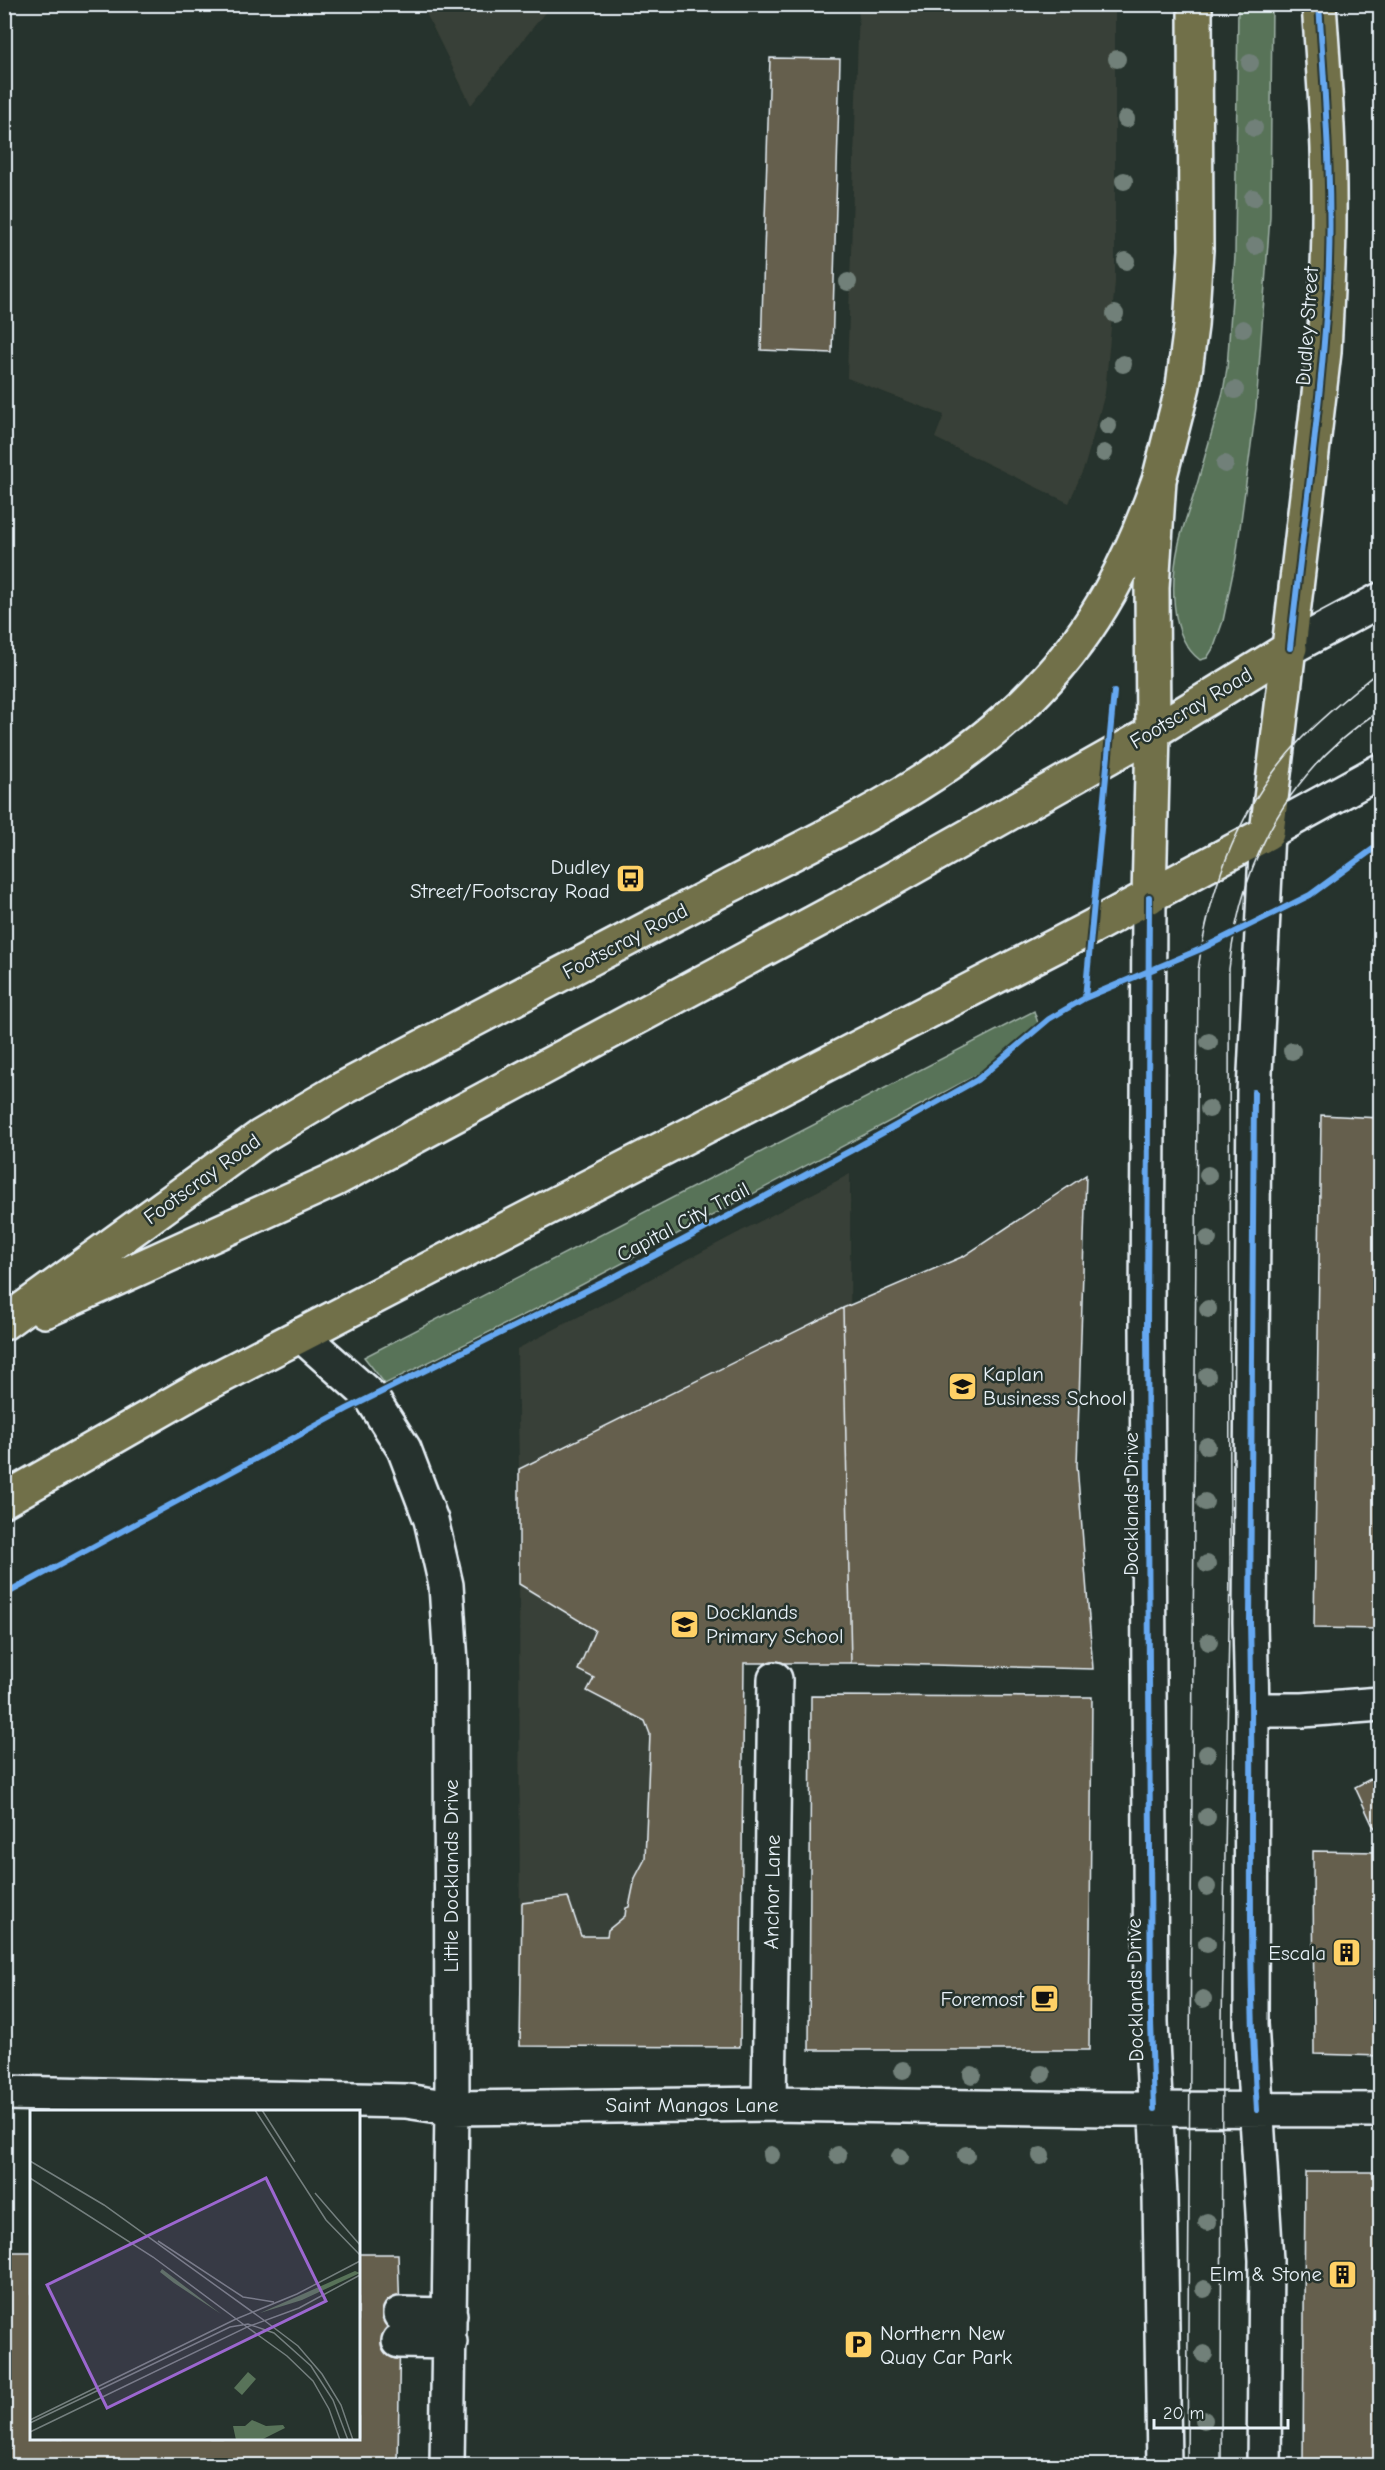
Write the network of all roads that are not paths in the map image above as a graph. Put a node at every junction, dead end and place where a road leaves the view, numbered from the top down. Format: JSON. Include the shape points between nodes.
{"nodes":[{"id":1,"x":1195,"y":4,"type":"edge"},
{"id":2,"x":1319,"y":4,"type":"edge"},
{"id":3,"x":1159,"y":480,"type":"junction"},
{"id":4,"x":1380,"y":600,"type":"edge"},
{"id":5,"x":1290,"y":648,"type":"junction"},
{"id":6,"x":1153,"y":732,"type":"junction"},
{"id":7,"x":1380,"y":771,"type":"edge"},
{"id":8,"x":1267,"y":833,"type":"junction"},
{"id":9,"x":1149,"y":897,"type":"junction"},
{"id":10,"x":4,"y":1323,"type":"edge"},
{"id":11,"x":4,"y":1329,"type":"edge"},
{"id":12,"x":301,"y":1335,"type":"junction"},
{"id":13,"x":4,"y":1500,"type":"edge"},
{"id":14,"x":775,"y":1679,"type":"dead end"},
{"id":15,"x":1380,"y":1704,"type":"edge"},
{"id":16,"x":1252,"y":1710,"type":"junction"},
{"id":17,"x":4,"y":2093,"type":"edge"},
{"id":18,"x":769,"y":2104,"type":"junction"},
{"id":19,"x":452,"y":2108,"type":"junction"},
{"id":20,"x":1154,"y":2109,"type":"junction"},
{"id":21,"x":1257,"y":2110,"type":"junction"},
{"id":22,"x":1380,"y":2110,"type":"edge"},
{"id":23,"x":400,"y":2327,"type":"dead end"},
{"id":24,"x":450,"y":2328,"type":"junction"},
{"id":25,"x":447,"y":2466,"type":"edge"},
{"id":26,"x":1164,"y":2466,"type":"edge"},
{"id":27,"x":1264,"y":2466,"type":"edge"}],
"edges":[{"from":1,"to":3,"type":"main road","via":[[1196,232],[1191,326],[1182,386]]},
{"from":2,"to":5,"type":"main road","name":"Dudley Street","via":[[1329,217],[1328,284],[1324,352]]},
{"from":3,"to":6,"type":"main road","via":[[1152,588]]},
{"from":3,"to":10,"type":"main road","name":"Footscray Road","via":[[1128,560],[1081,640],[1038,690],[981,742],[888,802],[338,1091],[260,1137]]},
{"from":4,"to":5,"type":"street"},
{"from":5,"to":6,"type":"main road","name":"Footscray Road"},
{"from":5,"to":8,"type":"main road","name":"Dudley Street"},
{"from":6,"to":9,"type":"main road"},
{"from":6,"to":11,"type":"main road","name":"Footscray Road","via":[[841,909],[334,1180]]},
{"from":7,"to":8,"type":"street"},
{"from":8,"to":9,"type":"main road"},
{"from":8,"to":16,"type":"street","via":[[1254,1092]]},
{"from":9,"to":12,"type":"main road"},
{"from":9,"to":20,"type":"street","name":"Docklands Drive","via":[[1147,1326]]},
{"from":12,"to":13,"type":"main road","via":[[212,1381]]},
{"from":12,"to":19,"type":"street","name":"Little Docklands Drive","via":[[371,1397],[404,1449],[431,1520],[446,1585],[451,1663]]},
{"from":14,"to":18,"type":"street","name":"Anchor Lane"},
{"from":15,"to":16,"type":"street"},
{"from":16,"to":21,"type":"street","via":[[1251,2024]]},
{"from":17,"to":19,"type":"street","name":"Saint Mangos Lane","via":[[406,2101]]},
{"from":18,"to":19,"type":"street","name":"Saint Mangos Lane"},
{"from":18,"to":20,"type":"street","name":"Saint Mangos Lane"},
{"from":19,"to":24,"type":"street","name":"Little Docklands Drive"},
{"from":20,"to":21,"type":"street","name":"Saint Mangos Lane"},
{"from":20,"to":26,"type":"street","name":"Docklands Drive","via":[[1160,2196]]},
{"from":21,"to":22,"type":"street","name":"Saint Mangos Lane"},
{"from":21,"to":27,"type":"street","via":[[1266,2260]]},
{"from":23,"to":24,"type":"street"},
{"from":24,"to":25,"type":"street","name":"Little Docklands Drive"}]}
